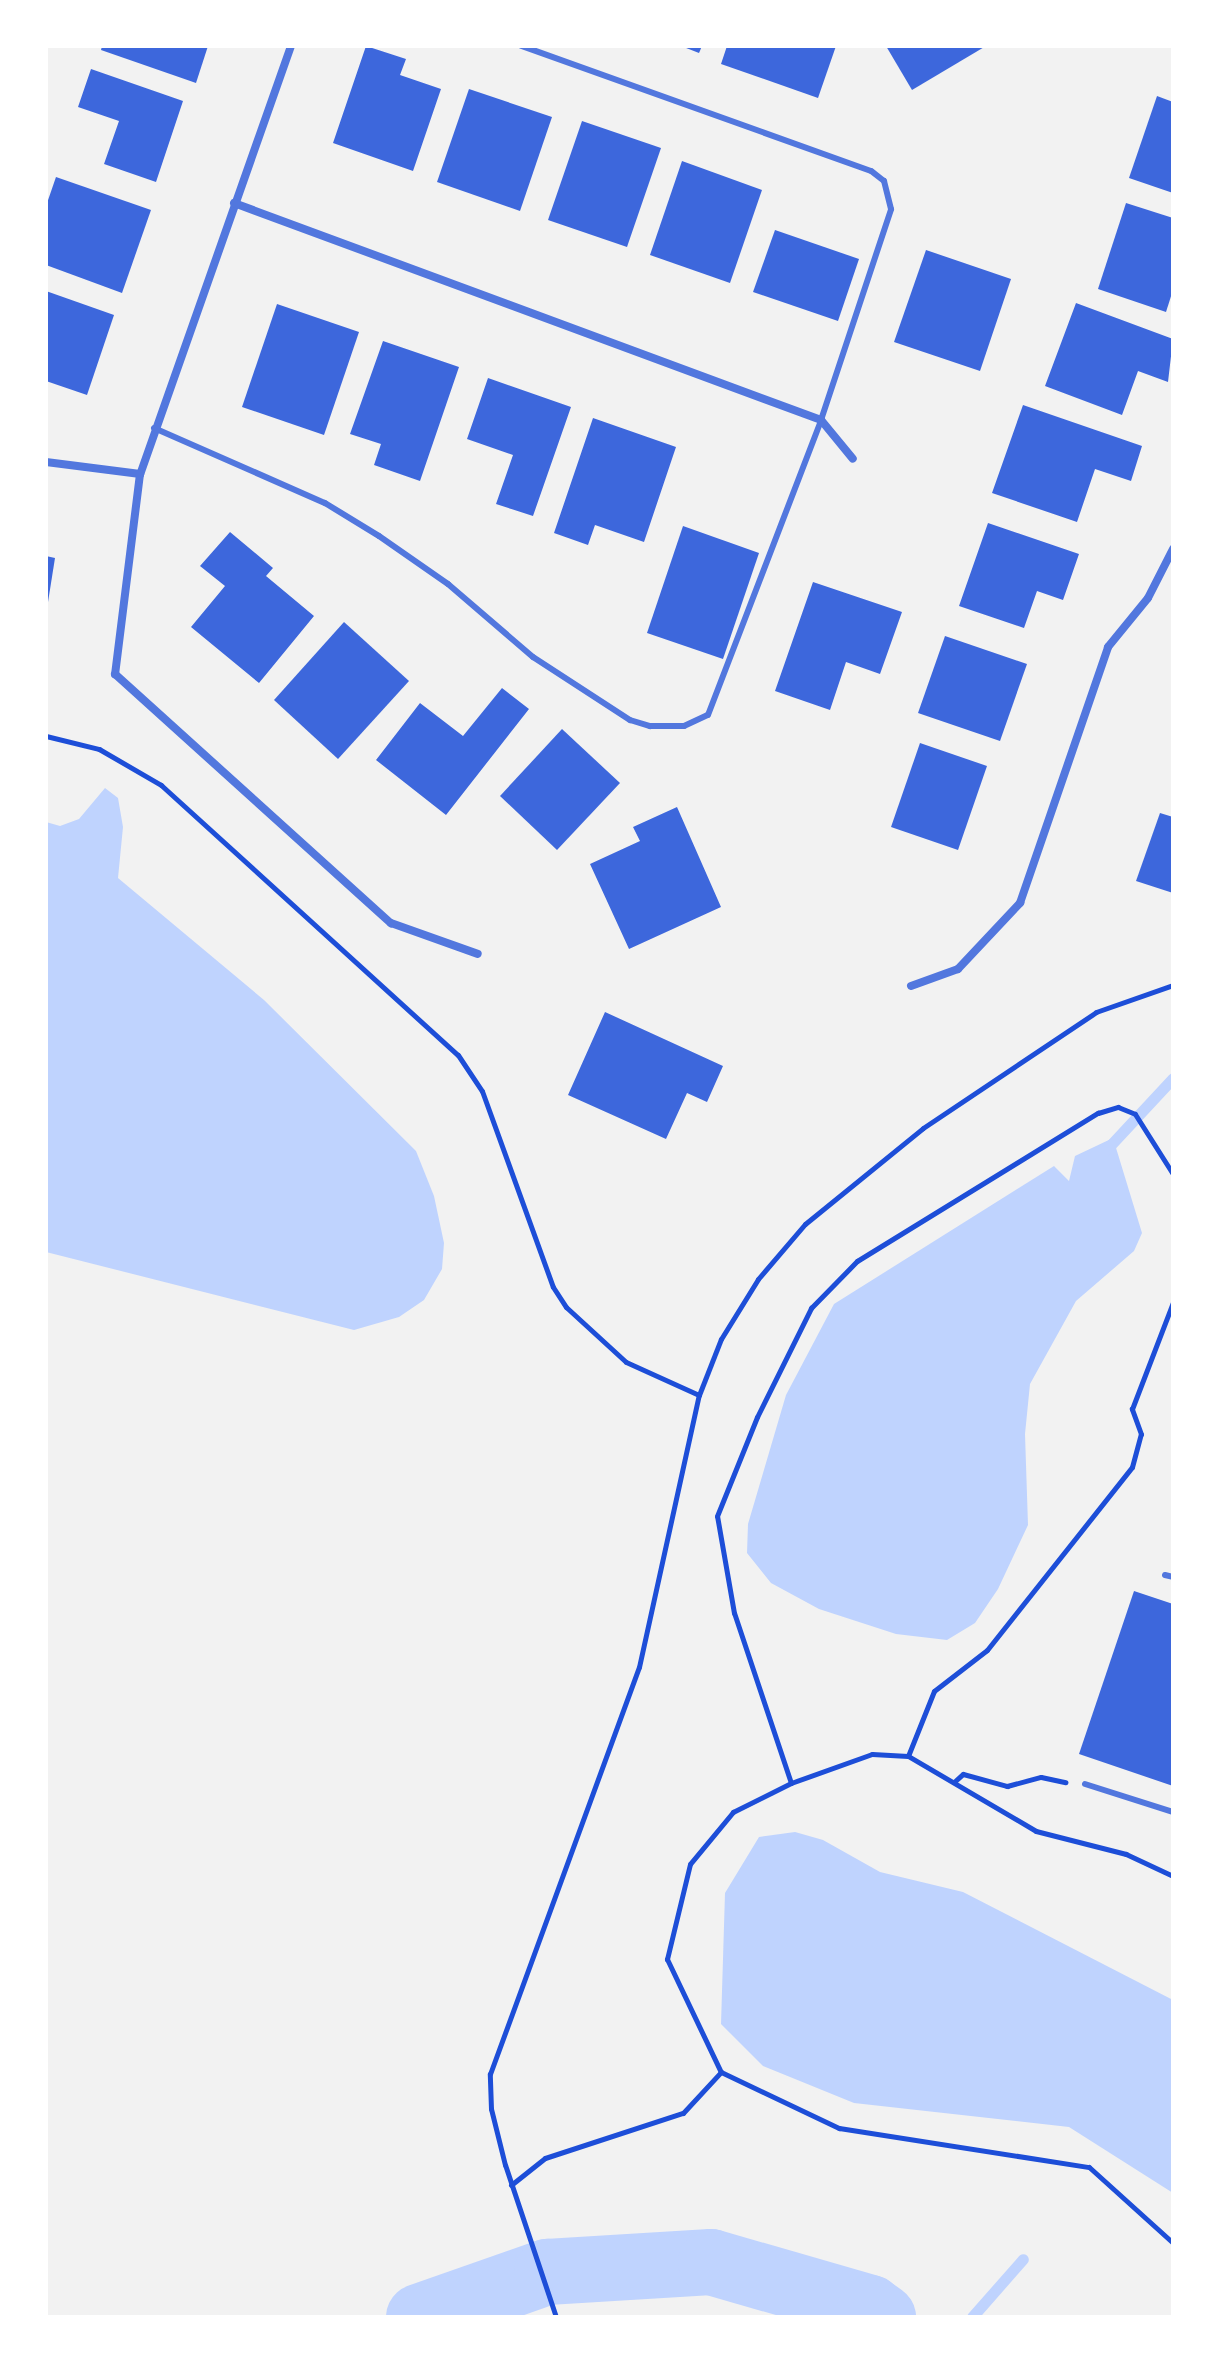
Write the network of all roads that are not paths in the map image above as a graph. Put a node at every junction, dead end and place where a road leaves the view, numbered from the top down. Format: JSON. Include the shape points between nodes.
{"nodes":[{"id":1,"x":291,"y":46,"type":"edge"},
{"id":2,"x":521,"y":46,"type":"edge"},
{"id":3,"x":234,"y":203,"type":"junction"},
{"id":4,"x":821,"y":420,"type":"junction"},
{"id":5,"x":154,"y":428,"type":"junction"},
{"id":6,"x":853,"y":459,"type":"dead end"},
{"id":7,"x":46,"y":462,"type":"edge"},
{"id":8,"x":140,"y":474,"type":"junction"},
{"id":9,"x":1173,"y":549,"type":"edge"},
{"id":10,"x":478,"y":954,"type":"dead end"},
{"id":11,"x":911,"y":986,"type":"dead end"},
{"id":12,"x":1085,"y":1784,"type":"road end"},
{"id":13,"x":1173,"y":1812,"type":"edge"}],
"edges":[{"from":1,"to":3,"type":"street"},
{"from":2,"to":4,"type":"lane","via":[[871,171],[884,181],[891,209]]},
{"from":3,"to":4,"type":"street"},
{"from":3,"to":5,"type":"street"},
{"from":4,"to":5,"type":"lane","via":[[715,702],[708,715],[684,726],[630,720],[533,657],[448,584],[379,536],[325,503]]},
{"from":4,"to":6,"type":"street"},
{"from":5,"to":8,"type":"street"},
{"from":7,"to":8,"type":"street"},
{"from":8,"to":10,"type":"street","via":[[115,674],[391,923]]},
{"from":9,"to":11,"type":"street","via":[[1148,598],[1108,647],[1020,903],[958,969]]},
{"from":12,"to":13,"type":"lane"}]}
